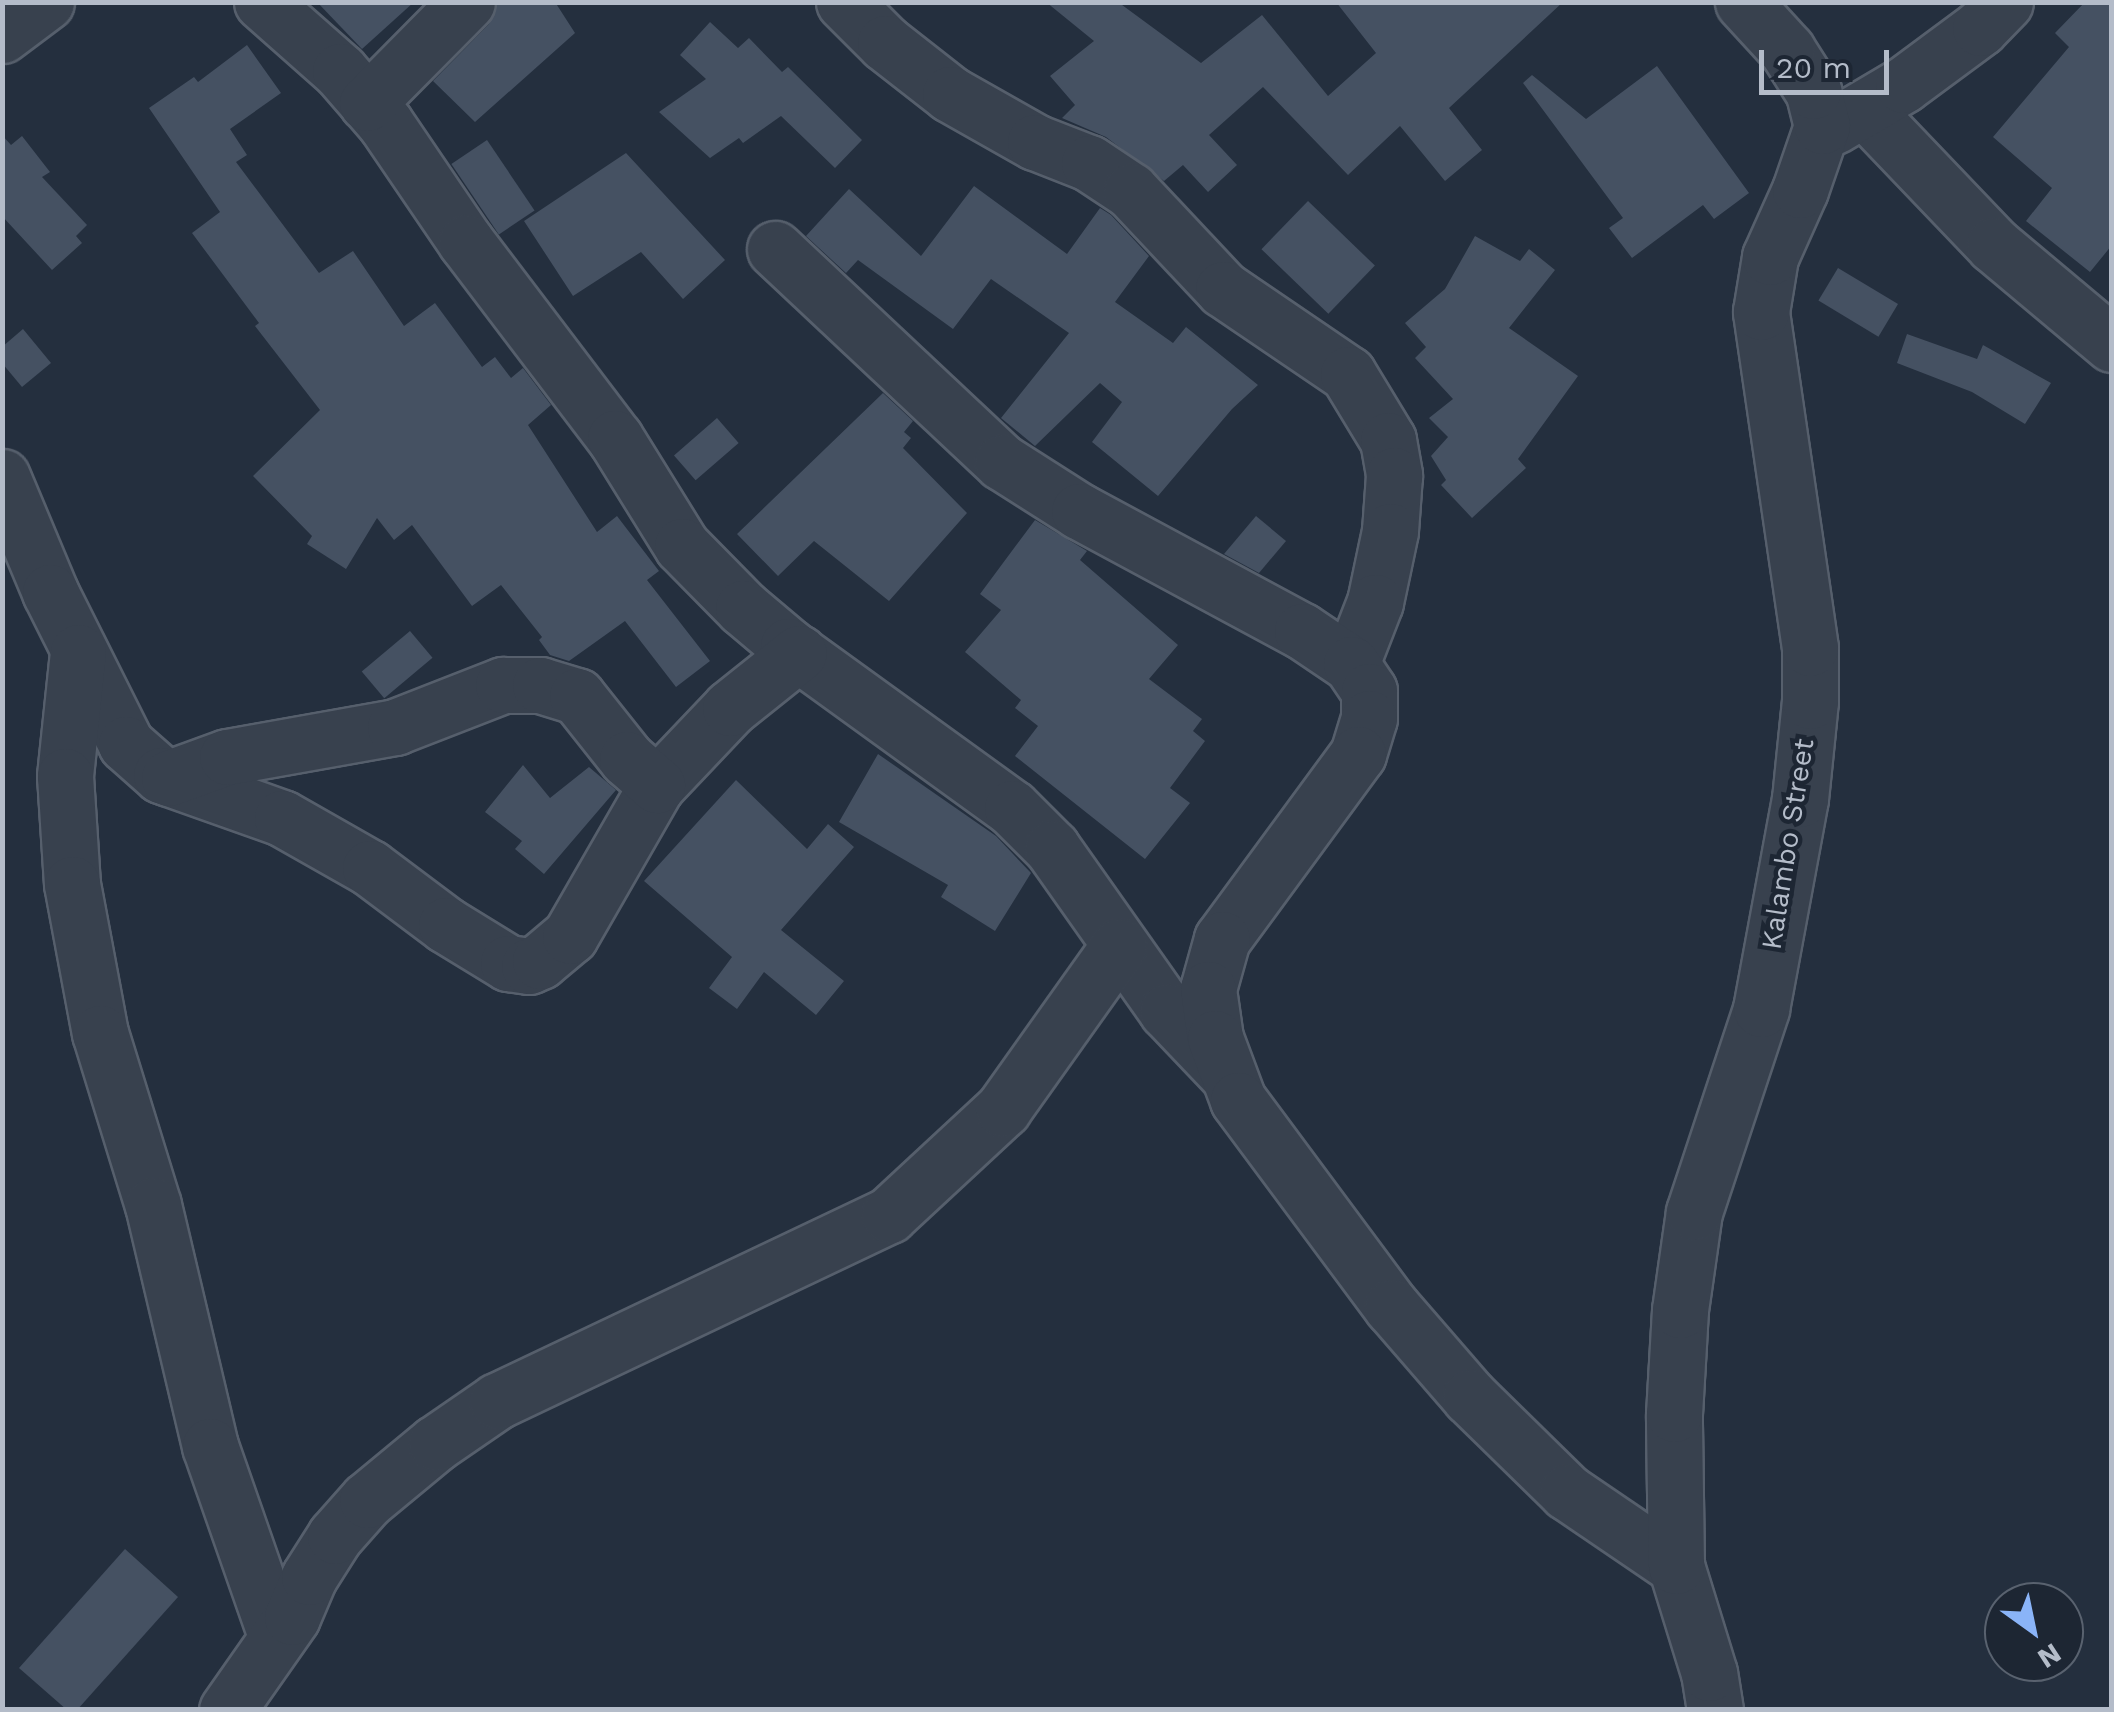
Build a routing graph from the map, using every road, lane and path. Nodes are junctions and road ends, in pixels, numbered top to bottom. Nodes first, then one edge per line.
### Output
1 (46, 2) edge
2 (262, 2) edge
3 (467, 2) edge
4 (844, 2) edge
5 (1743, 2) edge
6 (2005, 2) edge
7 (2, 36) edge
8 (367, 102) junction
9 (1843, 122) junction
10 (774, 249) dead end
11 (2112, 344) edge
12 (2, 477) edge
13 (78, 652) junction
14 (799, 653) junction
15 (1351, 664) junction
16 (169, 778) junction
17 (657, 785) junction
18 (1119, 946) junction
19 (1230, 1078) junction
20 (1676, 1566) junction
21 (277, 1638) junction
22 (227, 1710) edge
23 (1714, 1710) edge

1 - 7 street
2 - 8 street
3 - 8 street
4 - 15 street
5 - 9 street
6 - 9 street
8 - 14 street
9 - 11 street
9 - 20 street, Kalambo Street
10 - 15 street
12 - 13 street
13 - 16 street
13 - 21 street
14 - 17 street
14 - 18 street
15 - 19 street
16 - 17 street
16 - 17 street
18 - 19 street
18 - 21 street
19 - 20 street
20 - 23 street, Kalambo Street
21 - 22 street

